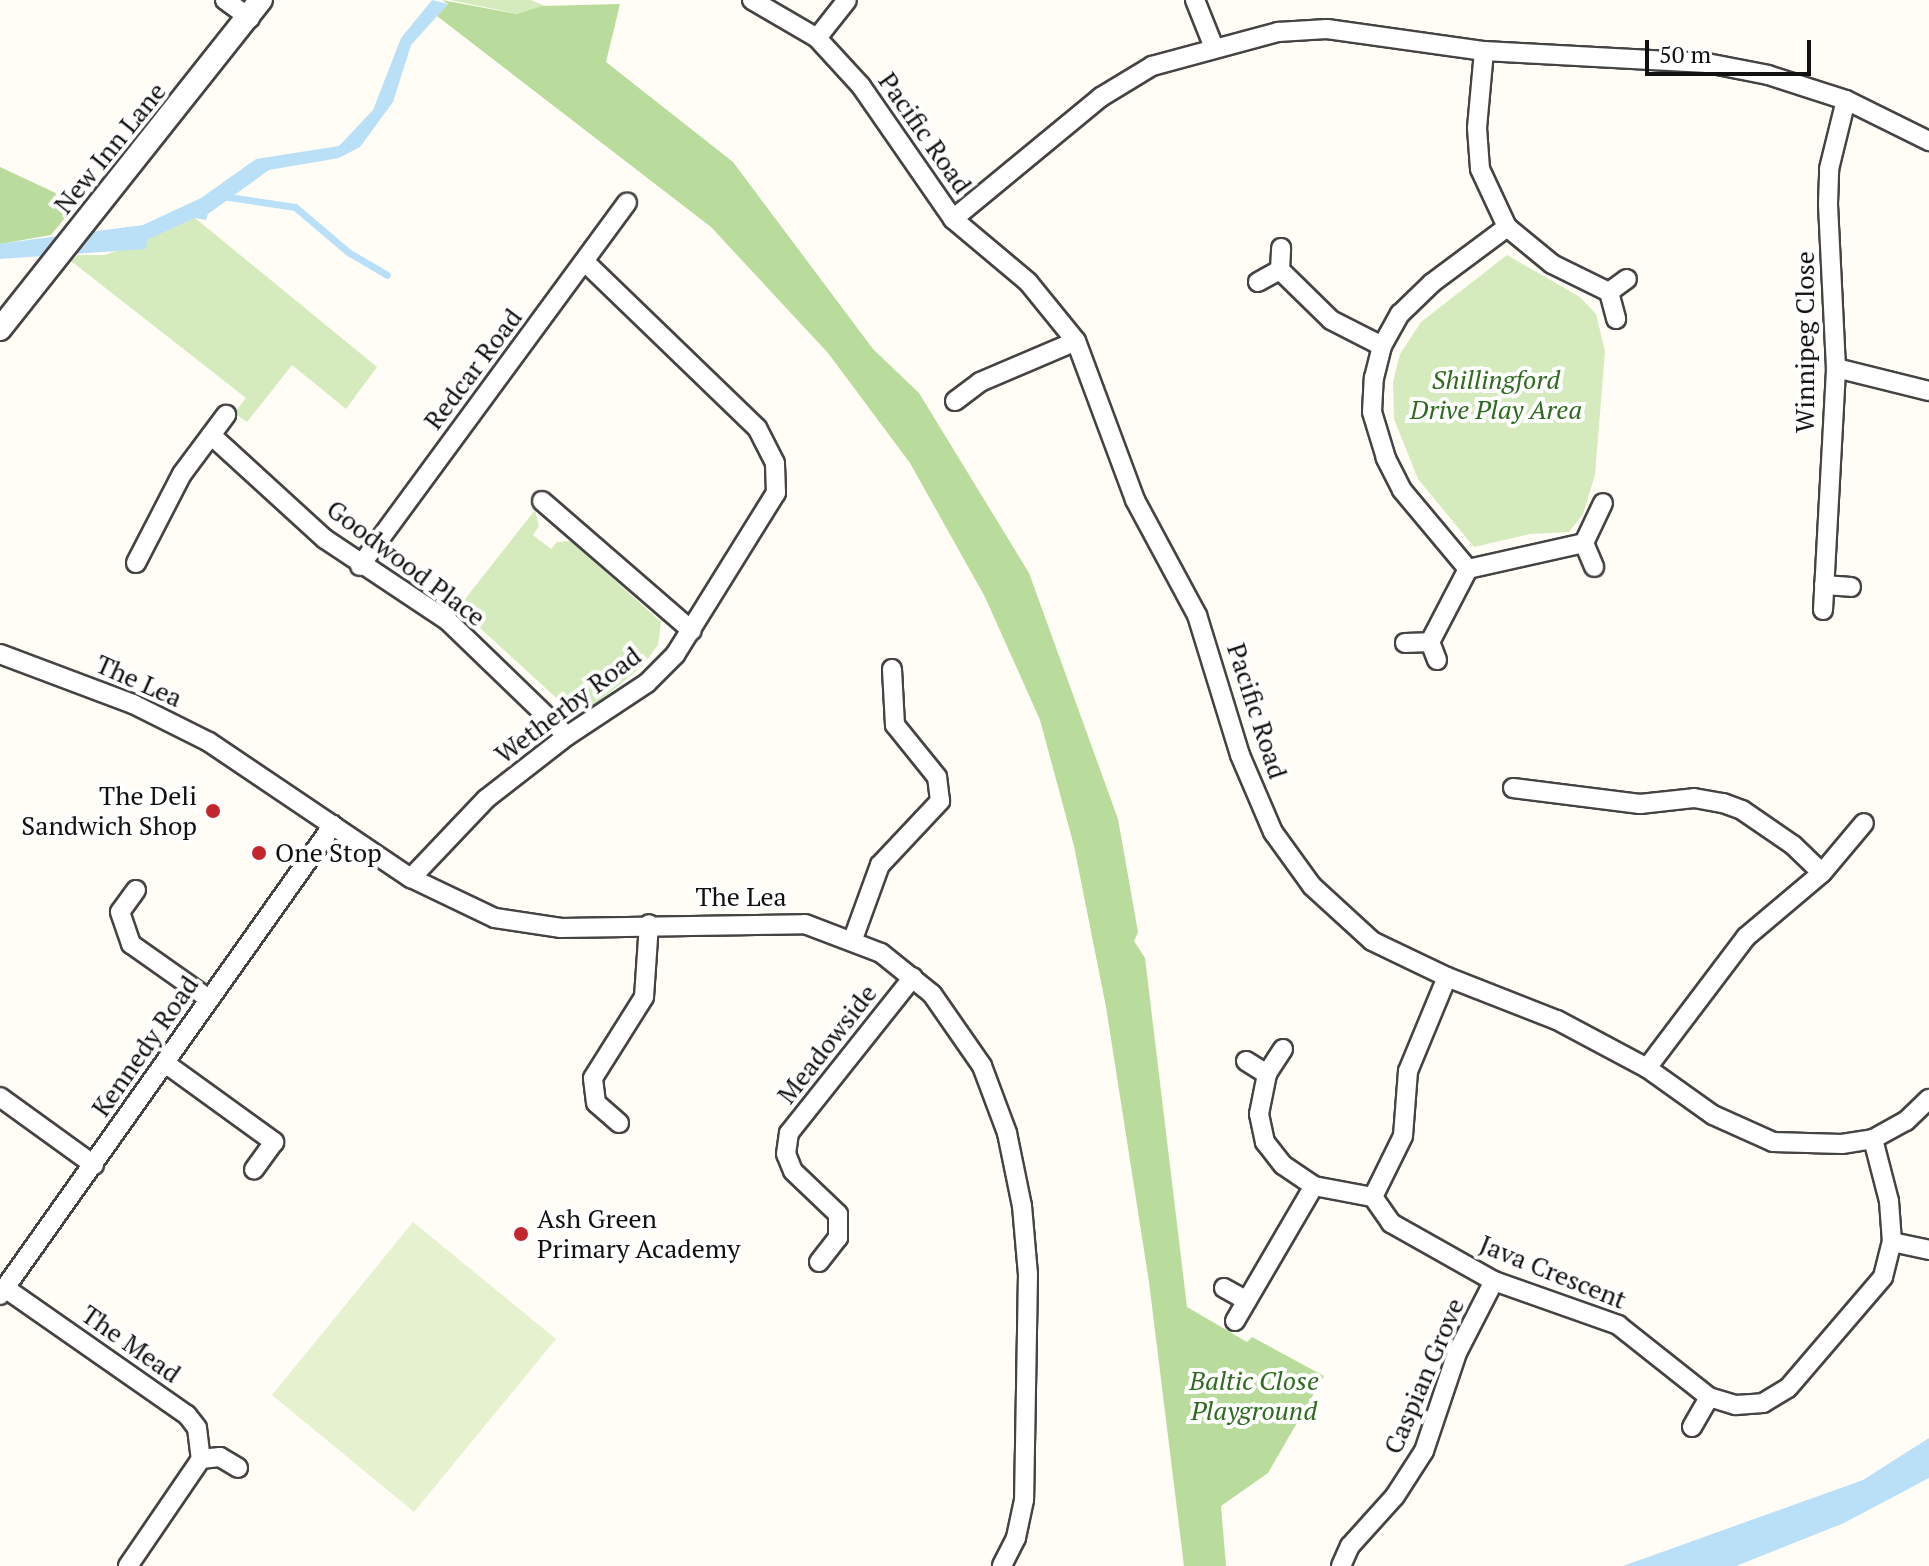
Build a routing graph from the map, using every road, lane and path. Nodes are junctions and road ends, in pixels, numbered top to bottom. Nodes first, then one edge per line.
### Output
1 (225, 0) edge
2 (752, 0) edge
3 (847, 0) edge
4 (1195, 0) edge
5 (256, 9) edge
6 (817, 38) junction
7 (1213, 45) junction
8 (1484, 51) junction
9 (1846, 100) junction
10 (1929, 141) edge
11 (627, 203) dead end
12 (953, 219) junction
13 (1507, 227) junction
14 (1281, 248) dead end
15 (585, 262) junction
16 (1280, 270) junction
17 (1627, 279) dead end
18 (1258, 282) dead end
19 (1609, 292) junction
20 (1616, 319) dead end
21 (0, 329) edge
22 (1076, 341) junction
23 (1382, 346) junction
24 (1836, 368) junction
25 (980, 382) junction
26 (1929, 391) edge
27 (955, 401) dead end
28 (988, 401) dead end
29 (226, 415) dead end
30 (211, 435) junction
31 (542, 501) dead end
32 (1603, 503) dead end
33 (1584, 543) junction
34 (136, 563) dead end
35 (360, 566) junction
36 (1594, 567) dead end
37 (1468, 569) junction
38 (1824, 585) junction
39 (1851, 587) dead end
40 (1823, 610) dead end
41 (692, 631) junction
42 (1430, 642) junction
43 (1405, 643) dead end
44 (0, 654) edge
45 (1437, 660) dead end
46 (892, 669) dead end
47 (567, 736) junction
48 (1513, 788) dead end
49 (1864, 823) dead end
50 (333, 825) junction
51 (1822, 873) junction
52 (411, 878) junction
53 (136, 890) dead end
54 (649, 924) junction
55 (853, 939) junction
56 (913, 977) junction
57 (1447, 977) junction
58 (209, 999) junction
59 (1283, 1049) dead end
60 (1246, 1061) dead end
61 (165, 1063) junction
62 (1647, 1068) junction
63 (1267, 1074) junction
64 (0, 1097) edge
65 (1929, 1099) edge
66 (619, 1123) dead end
67 (1873, 1139) junction
68 (94, 1165) junction
69 (254, 1170) dead end
70 (1314, 1186) junction
71 (1373, 1197) junction
72 (1892, 1242) junction
73 (1929, 1250) edge
74 (819, 1262) dead end
75 (1494, 1281) junction
76 (1224, 1288) dead end
77 (2, 1292) edge
78 (1247, 1301) junction
79 (1235, 1321) dead end
80 (1709, 1397) junction
81 (1692, 1427) dead end
82 (201, 1459) junction
83 (238, 1468) dead end
84 (128, 1566) edge
85 (1002, 1566) edge
86 (1341, 1566) edge

1 - 5 street
2 - 6 street, Pacific Road
3 - 6 street
4 - 7 street
5 - 21 street, New Inn Lane
6 - 12 street, Pacific Road
7 - 8 street
7 - 12 street
8 - 9 street
8 - 13 street
9 - 10 street
9 - 24 street, Winnipeg Close
11 - 15 street, Redcar Road
12 - 22 street, Pacific Road
13 - 19 street
13 - 23 street
14 - 16 street
15 - 35 street, Redcar Road
15 - 41 street, Wetherby Road
16 - 18 street
16 - 23 street
17 - 19 street
19 - 20 street
22 - 25 street
22 - 57 street, Pacific Road
23 - 37 street
24 - 26 street
24 - 38 street, Winnipeg Close
25 - 27 street
25 - 28 street
29 - 30 street
30 - 34 street
30 - 35 street, Goodwood Place
31 - 41 street
32 - 33 street
33 - 36 street
33 - 37 street
35 - 47 street, Goodwood Place
37 - 42 street
38 - 39 street
38 - 40 street, Winnipeg Close
41 - 47 street, Wetherby Road
42 - 43 street
42 - 45 street
44 - 50 street, The Lea
46 - 55 street
47 - 52 street, Wetherby Road
48 - 51 street
49 - 51 street
50 - 52 street, The Lea
50 - 58 street, Kennedy Road
51 - 62 street
52 - 54 street, The Lea
53 - 58 street
54 - 55 street, The Lea
54 - 66 street
55 - 56 street, The Lea
56 - 74 street, Meadowside
56 - 85 street, The Lea
57 - 62 street, Pacific Road
57 - 71 street
58 - 61 street, Kennedy Road
59 - 63 street
60 - 63 street
61 - 68 street, Kennedy Road
61 - 69 street
62 - 67 street, Pacific Road
63 - 70 street
64 - 68 street
65 - 67 street, Pacific Road
67 - 72 street, Java Crescent
68 - 77 street, Kennedy Road
70 - 71 street
70 - 78 street
71 - 75 street, Java Crescent
72 - 73 street
72 - 80 street, Java Crescent
75 - 80 street, Java Crescent
75 - 86 street, Caspian Grove
76 - 78 street
77 - 82 street, The Mead
78 - 79 street
80 - 81 street
82 - 83 street
82 - 84 street

